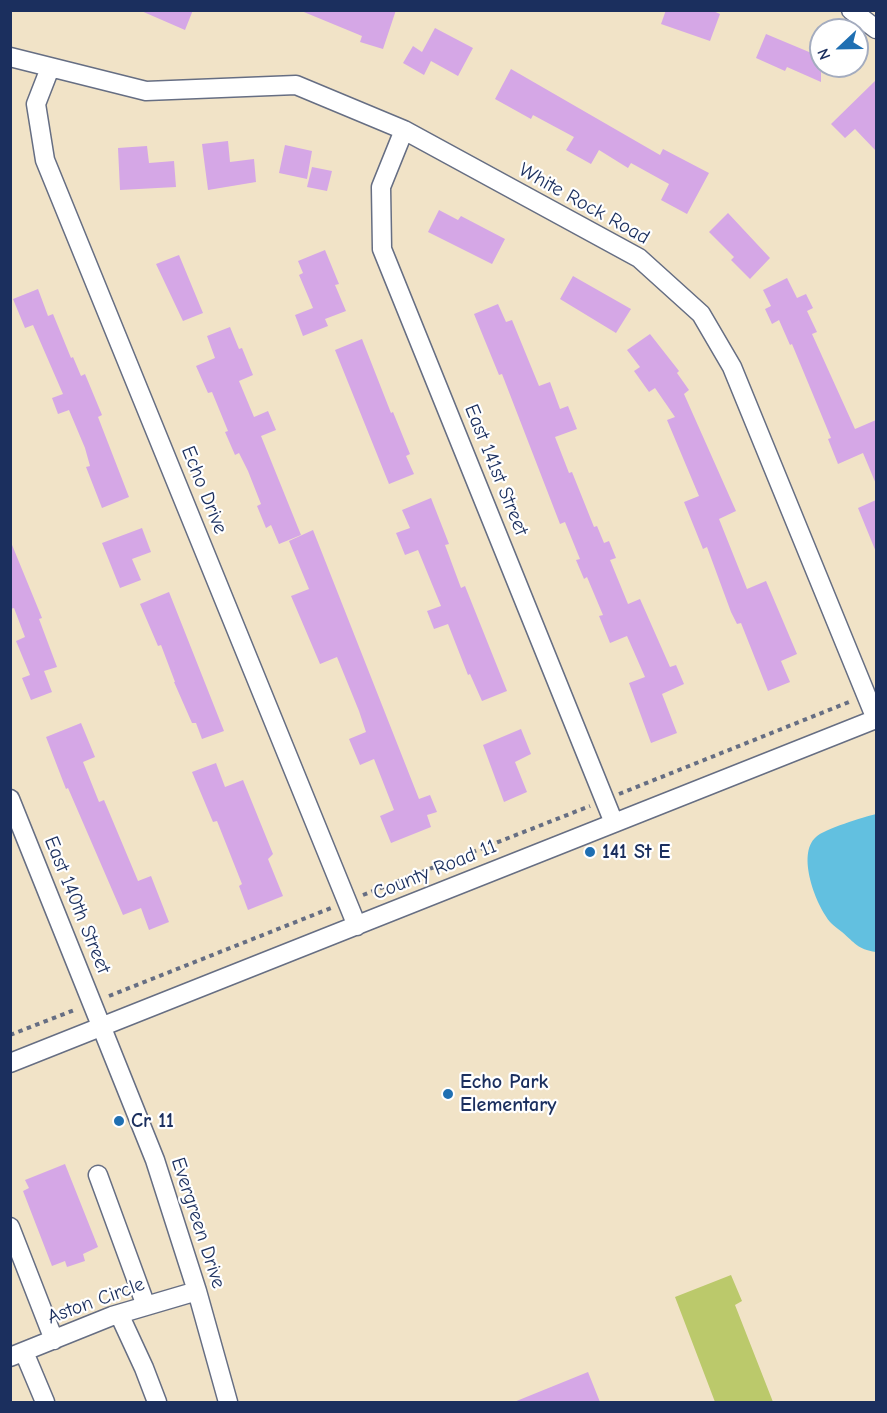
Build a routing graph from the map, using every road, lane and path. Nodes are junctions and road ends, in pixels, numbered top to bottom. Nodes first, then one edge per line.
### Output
1 (851, 10) edge
2 (876, 29) edge
3 (10, 57) edge
4 (50, 68) junction
5 (404, 130) junction
6 (866, 696) junction
7 (876, 719) edge
8 (10, 800) edge
9 (605, 800) junction
10 (614, 823) junction
11 (347, 902) junction
12 (357, 926) junction
13 (91, 1003) junction
14 (100, 1027) junction
15 (10, 1035) edge
16 (10, 1063) edge
17 (98, 1175) dead end
18 (10, 1227) edge
19 (197, 1291) junction
20 (146, 1306) junction
21 (119, 1314) junction
22 (54, 1340) junction
23 (17, 1355) edge
24 (45, 1402) edge
25 (157, 1402) edge
26 (228, 1402) edge

1 - 2 street
3 - 4 street, White Rock Road
4 - 5 street, White Rock Road
4 - 11 street, Echo Drive
5 - 6 street, White Rock Road
5 - 9 street, East 141st Street
6 - 7 street, White Rock Road
6 - 9 path
7 - 10 street, County Road 11
8 - 13 street, East 140th Street
9 - 10 street, East 141st Street
9 - 11 path
10 - 12 street, County Road 11
11 - 12 street, Echo Drive
11 - 13 path
12 - 14 street, County Road 11
13 - 14 street, East 140th Street
13 - 15 path
14 - 16 street, County Road 11
14 - 19 street, Evergreen Drive
17 - 20 street
18 - 22 street
19 - 20 street, Aston Circle
19 - 26 street, Evergreen Drive
20 - 21 street, Aston Circle
21 - 22 street, Aston Circle
21 - 25 street
22 - 23 street, Aston Circle
23 - 24 street

